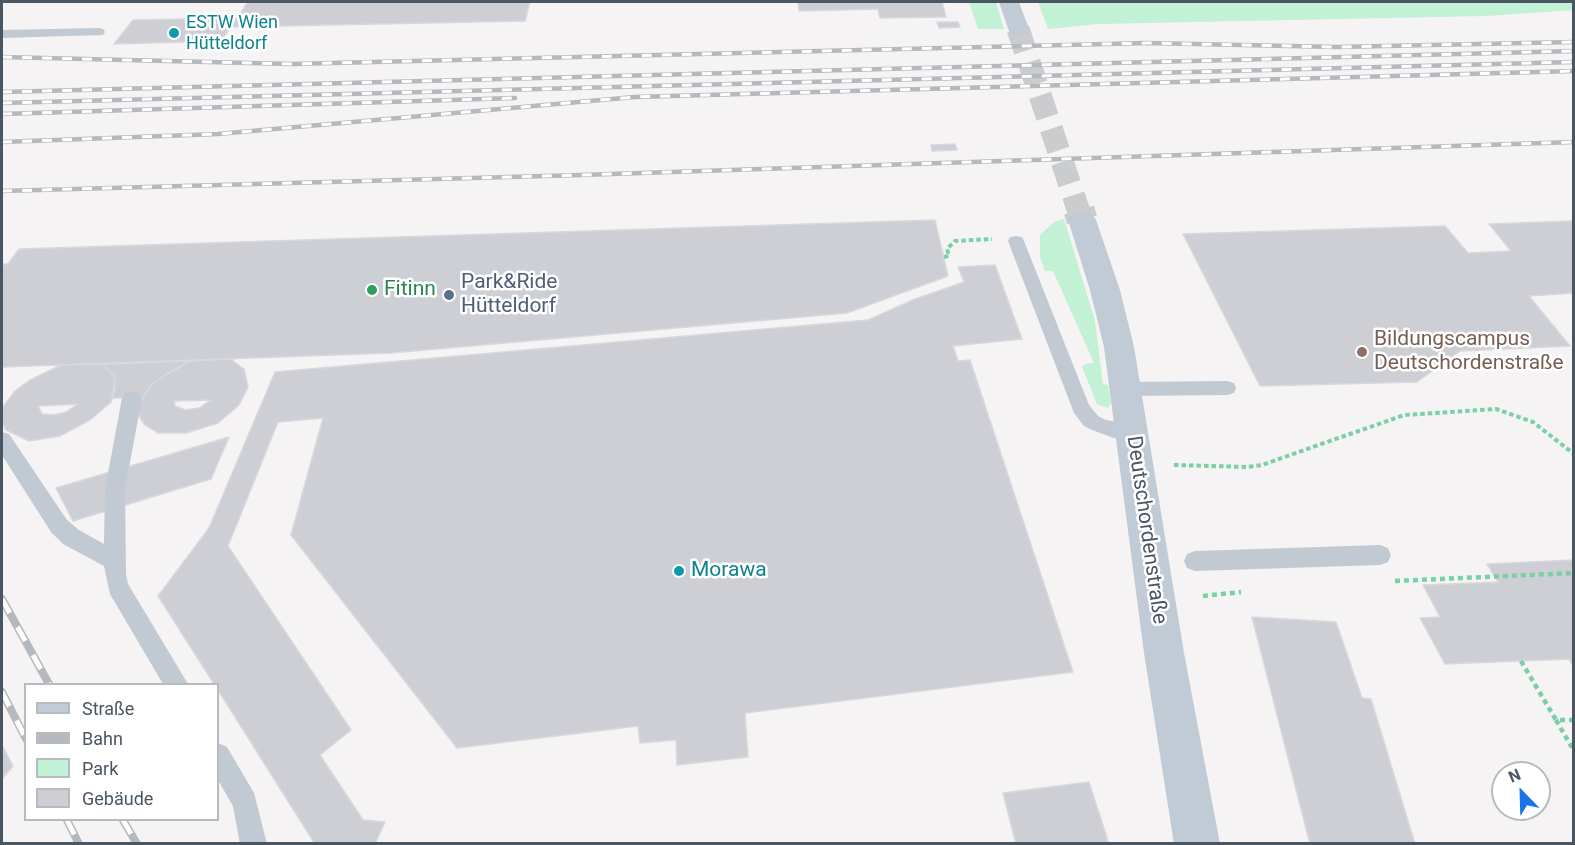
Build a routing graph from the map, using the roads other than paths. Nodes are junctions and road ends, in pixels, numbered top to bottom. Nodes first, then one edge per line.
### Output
1 (1009, 2) edge
2 (1018, 29) tunnel mouth
3 (99, 32) dead end
4 (2, 34) edge
5 (1082, 219) tunnel mouth
6 (1017, 241) road end
7 (1227, 388) dead end
8 (1126, 389) junction
9 (132, 398) dead end
10 (1133, 432) junction
11 (2, 441) edge
12 (1380, 555) dead end
13 (113, 560) junction
14 (1195, 561) dead end
15 (175, 683) edge
16 (219, 758) edge
17 (254, 843) edge
18 (1197, 843) edge

1 - 2 street
3 - 4 lane
5 - 8 street, Deutschordenstraße
6 - 10 lane
7 - 8 lane
8 - 10 street, Deutschordenstraße
9 - 13 lane
10 - 18 street, Deutschordenstraße
11 - 13 lane
12 - 14 lane
13 - 15 lane
16 - 17 lane

